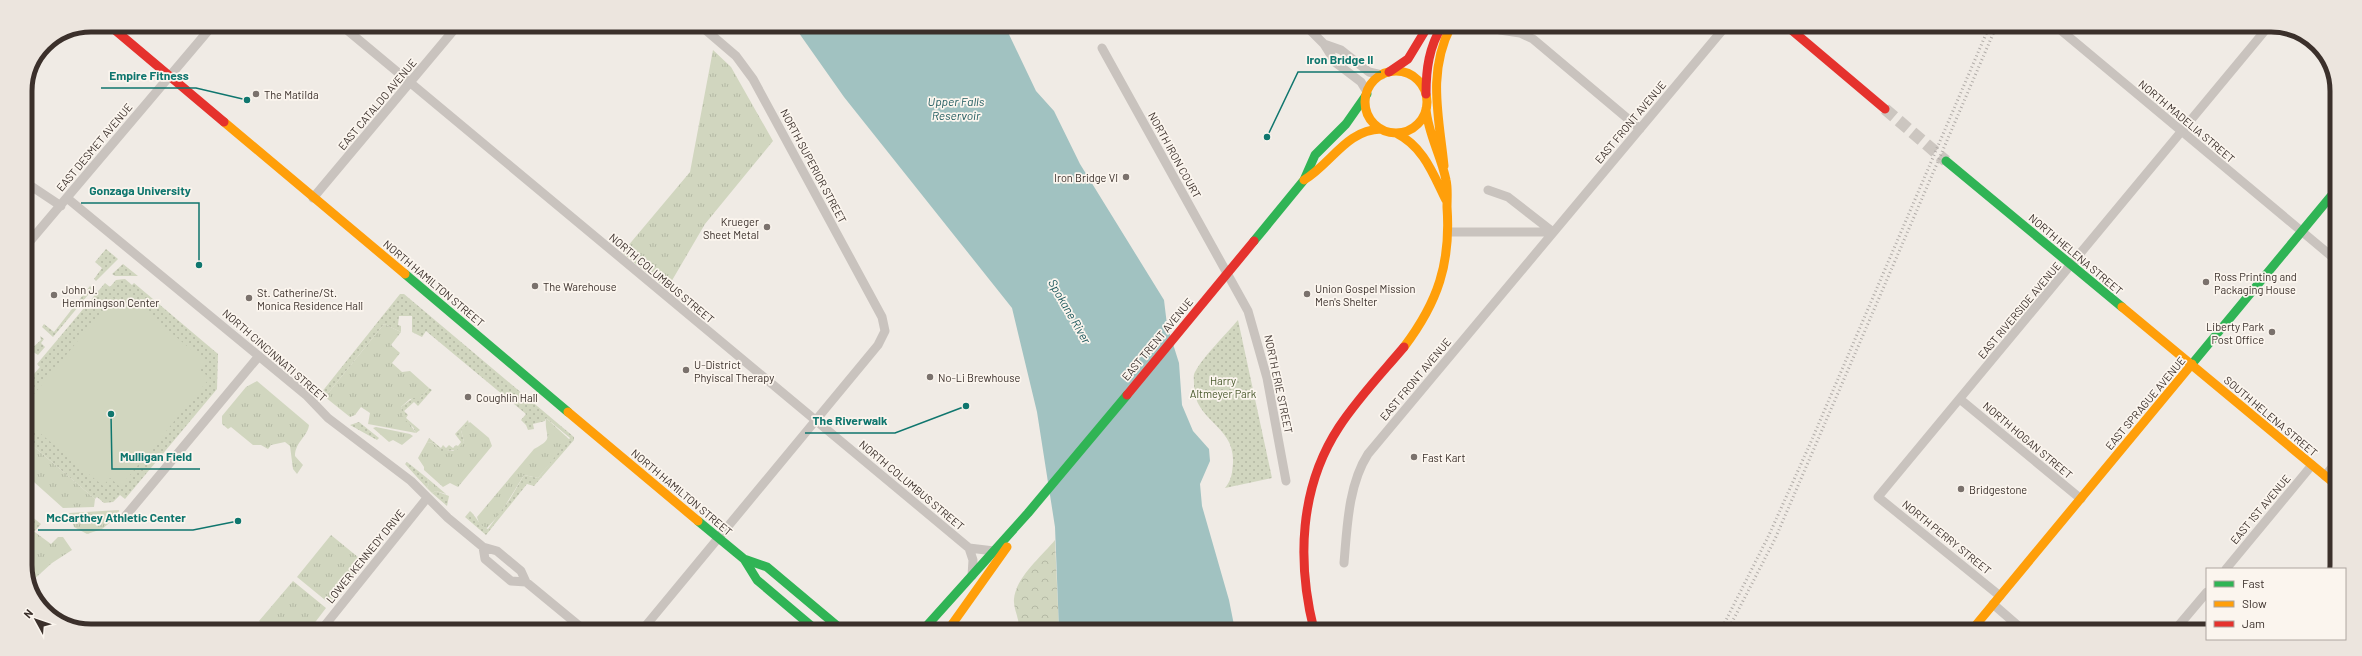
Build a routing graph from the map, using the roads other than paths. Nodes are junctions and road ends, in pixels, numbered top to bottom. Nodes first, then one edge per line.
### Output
1 (117, 32) edge
2 (207, 32) edge
3 (349, 32) edge
4 (452, 32) edge
5 (708, 32) edge
6 (1312, 32) edge
7 (1425, 32) edge
8 (1439, 32) edge
9 (1448, 32) edge
10 (1513, 32) edge
11 (1721, 32) edge
12 (1794, 32) edge
13 (2064, 32) edge
14 (2264, 32) edge
15 (1324, 44) junction
16 (1102, 48) dead end
17 (1385, 74) junction
18 (169, 76) junction
19 (410, 84) junction
20 (1367, 93) junction
21 (1426, 94) junction
22 (1426, 109) junction
23 (1885, 109) tunnel mouth
24 (1381, 129) junction
25 (1640, 129) junction
26 (1396, 133) junction
27 (2182, 133) junction
28 (1946, 161) tunnel mouth
29 (1445, 177) junction
30 (1304, 180) junction
31 (32, 187) edge
32 (1488, 190) dead end
33 (2330, 197) edge
34 (67, 198) junction
35 (313, 198) junction
36 (1447, 201) junction
37 (61, 206) junction
38 (1448, 232) junction
39 (1553, 232) junction
40 (2302, 232) junction
41 (32, 239) edge
42 (2330, 255) edge
43 (2072, 266) junction
44 (1228, 273) junction
45 (259, 356) junction
46 (2192, 366) junction
47 (1961, 400) junction
48 (814, 420) junction
49 (2312, 465) junction
50 (2330, 470) edge
51 (2325, 476) junction
52 (2330, 480) edge
53 (1286, 481) dead end
54 (1878, 497) joint
55 (427, 498) junction
56 (2081, 499) junction
57 (1030, 509) junction
58 (123, 519) dead end
59 (717, 537) junction
60 (483, 548) junction
61 (969, 548) junction
62 (994, 551) junction
63 (744, 559) junction
64 (1344, 563) dead end
65 (2227, 568) edge
66 (972, 576) junction
67 (526, 582) junction
68 (2206, 593) edge
69 (2000, 596) junction
70 (1993, 604) junction
71 (326, 624) edge
72 (577, 624) edge
73 (647, 624) edge
74 (809, 624) edge
75 (835, 624) edge
76 (928, 624) edge
77 (952, 624) edge
78 (1313, 624) edge
79 (1977, 624) edge
80 (2016, 624) edge
81 (2180, 624) edge

1 - 18 main road, NORTH HAMILTON STREET
2 - 18 street, EAST DESMET AVENUE
3 - 19 street, NORTH COLUMBUS STREET
4 - 19 street, EAST CATALDO AVENUE
5 - 48 street, NORTH SUPERIOR STREET
6 - 15 street
7 - 17 main road
8 - 21 main road
9 - 29 main road
10 - 25 street
11 - 25 street, EAST FRONT AVENUE
12 - 23 main road
13 - 27 street, NORTH MADELIA STREET
14 - 27 street, EAST RIVERSIDE AVENUE
15 - 17 street
15 - 20 street
16 - 44 street, NORTH IRON COURT
17 - 20 main road
17 - 21 main road
18 - 34 street, EAST DESMET AVENUE
18 - 35 main road, NORTH HAMILTON STREET
19 - 35 street, EAST CATALDO AVENUE
19 - 48 street, NORTH COLUMBUS STREET
20 - 24 main road
20 - 30 main road, EAST TRENT AVENUE
21 - 22 main road
22 - 26 main road
22 - 29 main road
24 - 26 main road
24 - 30 main road, EAST TRENT AVENUE
25 - 39 street, EAST FRONT AVENUE
26 - 36 main road
27 - 40 street, NORTH MADELIA STREET
27 - 43 street, EAST RIVERSIDE AVENUE
28 - 43 main road, NORTH HELENA STREET
29 - 36 main road
30 - 44 main road, EAST TRENT AVENUE
31 - 37 street
32 - 39 street
33 - 40 main road, EAST SPRAGUE AVENUE
34 - 37 street, EAST DESMET AVENUE
34 - 45 street, NORTH CINCINNATI STREET
35 - 59 main road, NORTH HAMILTON STREET
36 - 38 main road
37 - 41 street, EAST DESMET AVENUE
38 - 39 street
38 - 78 main road
39 - 64 street, EAST FRONT AVENUE
40 - 42 street, NORTH MADELIA STREET
40 - 46 main road, EAST SPRAGUE AVENUE
43 - 46 main road, NORTH HELENA STREET
43 - 47 street, EAST RIVERSIDE AVENUE
44 - 53 street, NORTH ERIE STREET
44 - 57 main road, EAST TRENT AVENUE
45 - 55 street, NORTH CINCINNATI STREET
45 - 58 street
46 - 49 main road, SOUTH HELENA STREET
46 - 56 main road, EAST SPRAGUE AVENUE
47 - 54 street, EAST RIVERSIDE AVENUE
47 - 56 street, NORTH HOGAN STREET
48 - 59 street
48 - 61 street, NORTH COLUMBUS STREET
49 - 51 main road, SOUTH HELENA STREET
49 - 65 street, EAST 1ST AVENUE
50 - 51 street
51 - 52 main road, SOUTH HELENA STREET
54 - 69 street, NORTH PERRY STREET
55 - 60 street, NORTH CINCINNATI STREET
55 - 71 street, LOWER KENNEDY DRIVE
56 - 69 main road, EAST SPRAGUE AVENUE
57 - 62 main road, EAST TRENT AVENUE
57 - 77 main road, EAST TRENT AVENUE
59 - 63 main road, NORTH HAMILTON STREET
59 - 73 street
60 - 67 street, NORTH CINCINNATI STREET
60 - 67 street, NORTH CINCINNATI STREET
61 - 62 street
61 - 66 street
62 - 66 main road, EAST TRENT AVENUE
63 - 74 main road, NORTH HAMILTON STREET
63 - 75 main road, NORTH HAMILTON STREET
66 - 76 main road, EAST TRENT AVENUE
67 - 72 street, NORTH CINCINNATI STREET
68 - 81 street
69 - 70 main road, EAST SPRAGUE AVENUE
70 - 79 main road, EAST SPRAGUE AVENUE
70 - 80 street

